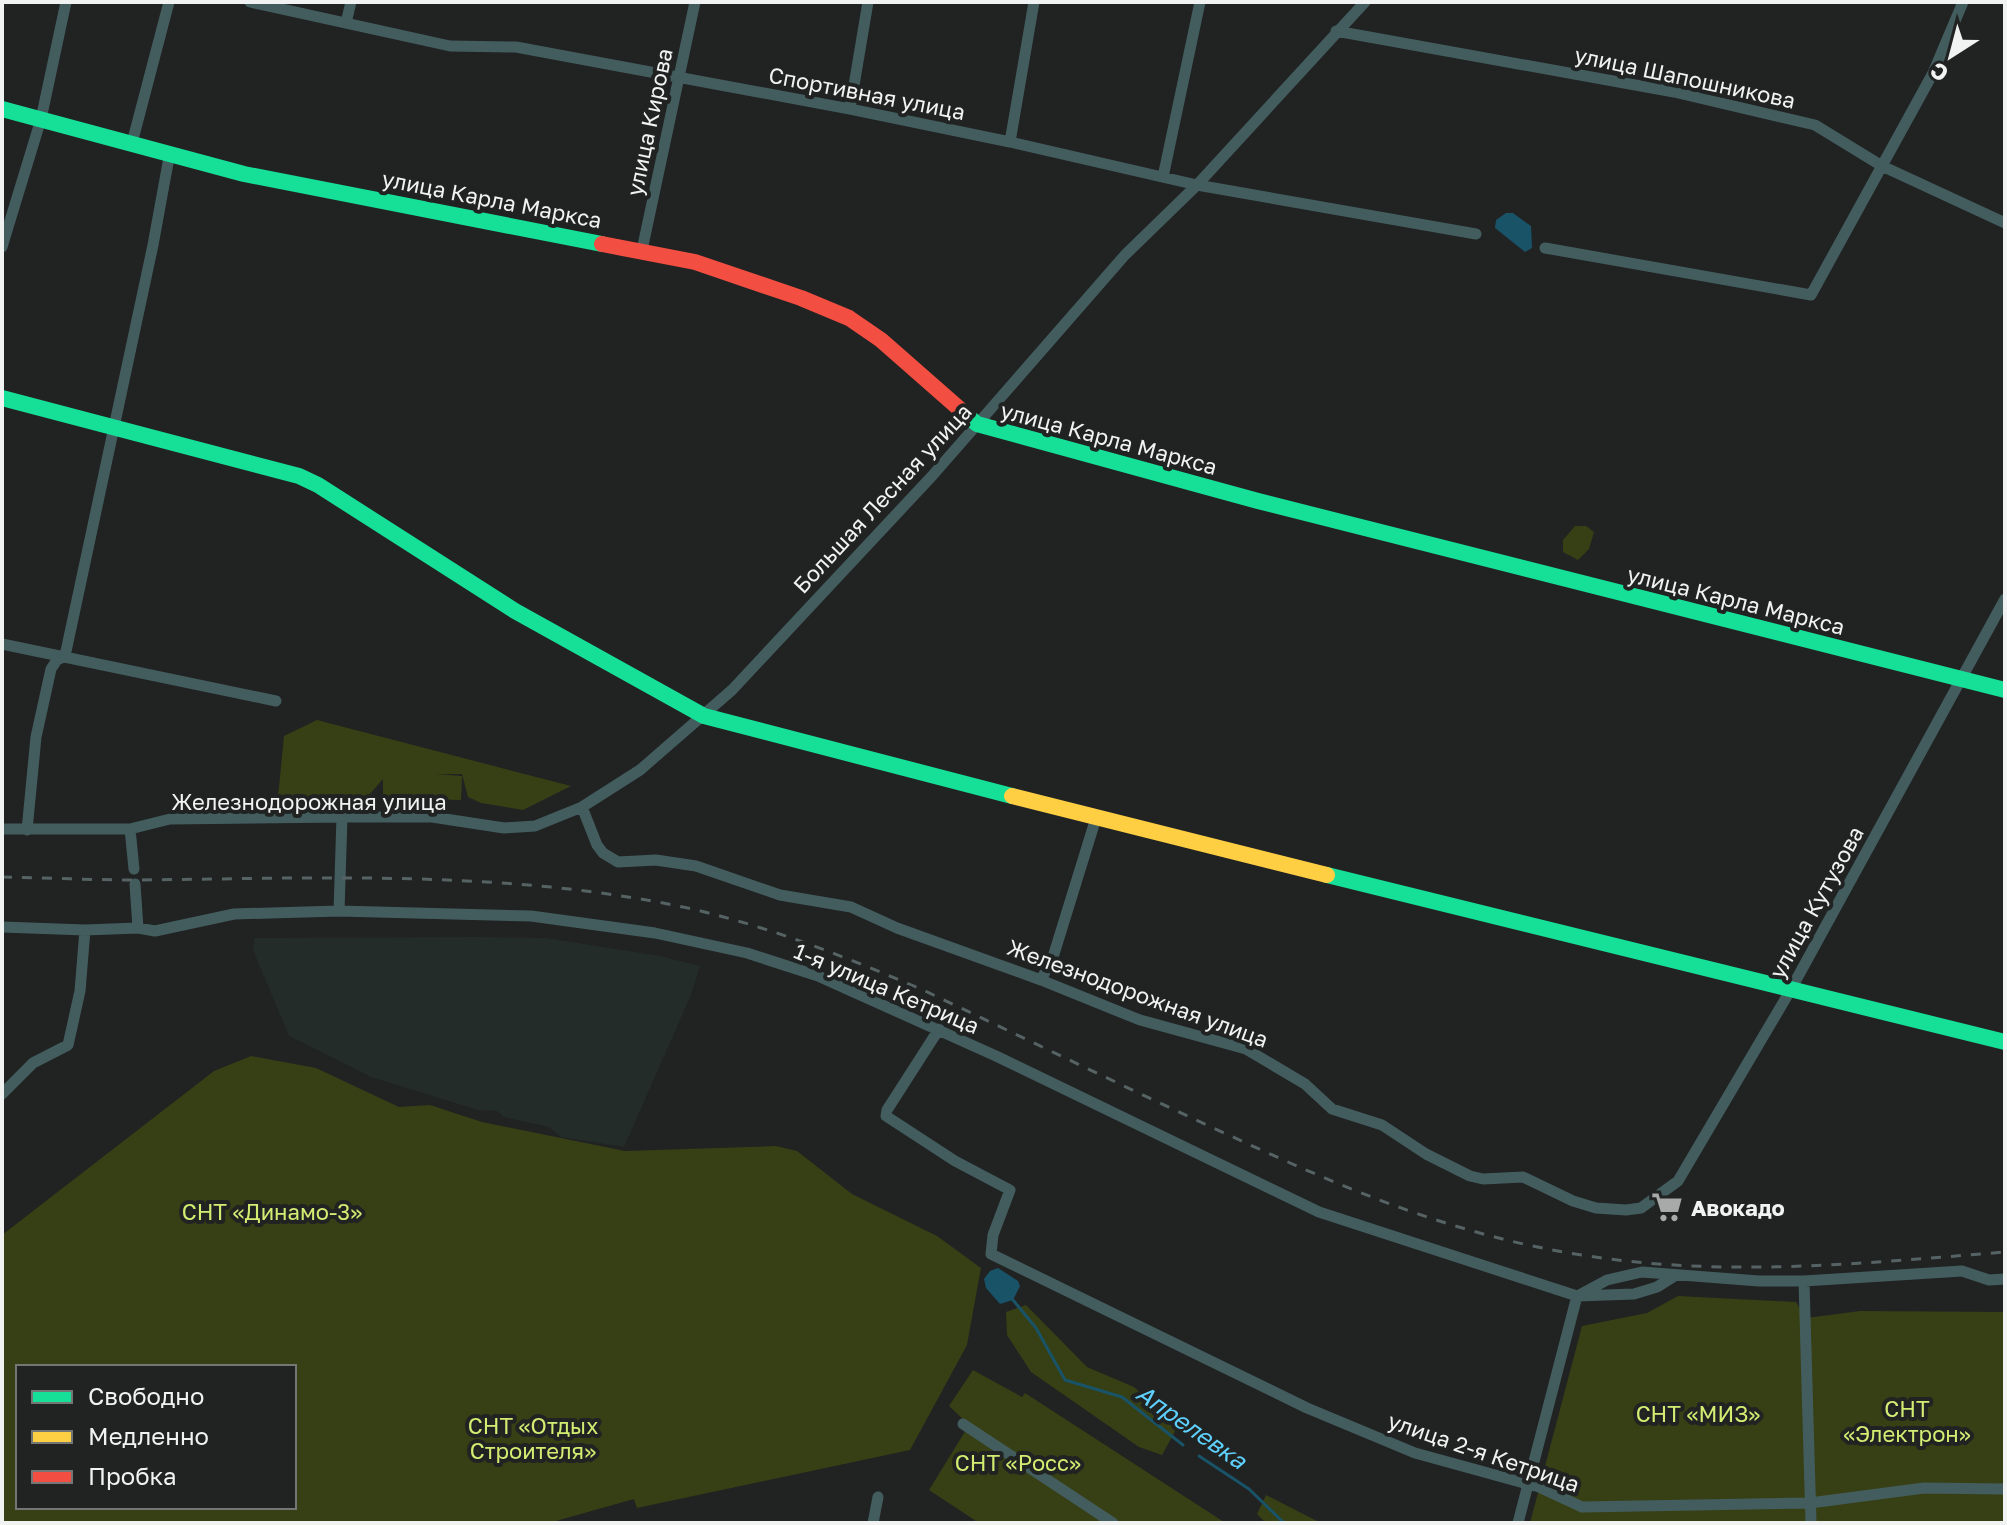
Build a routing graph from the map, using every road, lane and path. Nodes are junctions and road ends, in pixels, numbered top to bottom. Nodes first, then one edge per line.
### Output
1 (66, 2) edge
2 (169, 2) edge
3 (250, 2) edge
4 (351, 2) edge
5 (695, 2) edge
6 (868, 2) edge
7 (1034, 2) edge
8 (1200, 2) edge
9 (1365, 2) edge
10 (1963, 2) edge
11 (346, 23) junction
12 (1336, 31) junction
13 (680, 78) junction
14 (2, 109) edge
15 (850, 109) junction
16 (41, 119) junction
17 (1010, 142) junction
18 (132, 143) junction
19 (170, 152) junction
20 (1882, 166) junction
21 (1163, 177) junction
22 (1197, 185) junction
23 (2005, 223) edge
24 (1476, 234) dead end
25 (2, 247) edge
26 (1545, 248) dead end
27 (642, 250) junction
28 (2, 398) edge
29 (977, 424) junction
30 (115, 426) junction
31 (2005, 599) edge
32 (2, 644) edge
33 (65, 656) junction
34 (1961, 680) junction
35 (2005, 690) edge
36 (276, 701) dead end
37 (704, 716) junction
38 (582, 807) junction
39 (566, 814) joint
40 (342, 817) junction
41 (1096, 818) junction
42 (2, 829) edge
43 (130, 829) junction
44 (27, 830) junction
45 (134, 869) dead end
46 (135, 884) dead end
47 (339, 911) junction
48 (2, 927) edge
49 (138, 928) junction
50 (85, 930) junction
51 (1041, 980) junction
52 (1790, 991) junction
53 (939, 1029) junction
54 (2005, 1042) edge
55 (2, 1094) edge
56 (1641, 1208) joint
57 (1676, 1275) junction
58 (2005, 1279) edge
59 (1804, 1281) junction
60 (1577, 1296) junction
61 (963, 1424) dead end
62 (1529, 1486) junction
63 (2005, 1489) edge
64 (878, 1497) dead end
65 (1810, 1503) junction
66 (873, 1523) edge
67 (1113, 1523) edge
68 (1518, 1523) edge
69 (1811, 1523) edge

1 - 16 street
2 - 18 street
3 - 11 street, Спортивная улица
4 - 11 street
5 - 13 street, улица Кирова
6 - 15 street
7 - 17 street
8 - 21 street
9 - 12 street, Большая Лесная улица
10 - 20 street
11 - 13 street, Спортивная улица
12 - 20 street, улица Шапошникова
12 - 22 street, Большая Лесная улица
13 - 15 street, Спортивная улица
13 - 27 street, улица Кирова
14 - 16 street, улица Карла Маркса
15 - 17 street, Спортивная улица
16 - 18 street, улица Карла Маркса
16 - 25 street
17 - 21 street, Спортивная улица
18 - 19 street, улица Карла Маркса
19 - 27 street, улица Карла Маркса
19 - 30 street
20 - 23 street, улица Шапошникова
20 - 26 street
21 - 22 street, Спортивная улица
22 - 24 street, Спортивная улица
22 - 29 street, Большая Лесная улица
27 - 29 street, улица Карла Маркса
28 - 30 street
29 - 34 street, улица Карла Маркса
29 - 37 street, Большая Лесная улица
30 - 33 street
30 - 37 street
31 - 34 street, улица Кутузова
32 - 33 street
33 - 36 street
33 - 44 street
34 - 35 street, улица Карла Маркса
34 - 52 street, улица Кутузова
37 - 38 street, Большая Лесная улица
37 - 41 street
38 - 39 street, Большая Лесная улица
38 - 51 street, Железнодорожная улица
39 - 40 street, Железнодорожная улица
40 - 43 street, Железнодорожная улица
40 - 47 street
41 - 51 street
41 - 52 street
42 - 44 street, Железнодорожная улица
43 - 44 street, Железнодорожная улица
43 - 45 street
46 - 49 street
47 - 49 street, 1-я улица Кетрица
47 - 53 street, 1-я улица Кетрица
48 - 50 street, 1-я улица Кетрица
49 - 50 street, 1-я улица Кетрица
50 - 55 street
51 - 56 street, Железнодорожная улица
52 - 54 street
52 - 56 street, улица Кутузова
53 - 60 street, 1-я улица Кетрица
53 - 62 street, улица 2-я Кетрица
57 - 59 street
57 - 60 street
57 - 60 street
58 - 59 street
59 - 65 street
60 - 62 street
61 - 67 street
62 - 65 street, улица 2-я Кетрица
62 - 68 street
63 - 65 street, улица 2-я Кетрица
64 - 66 street
65 - 69 street

